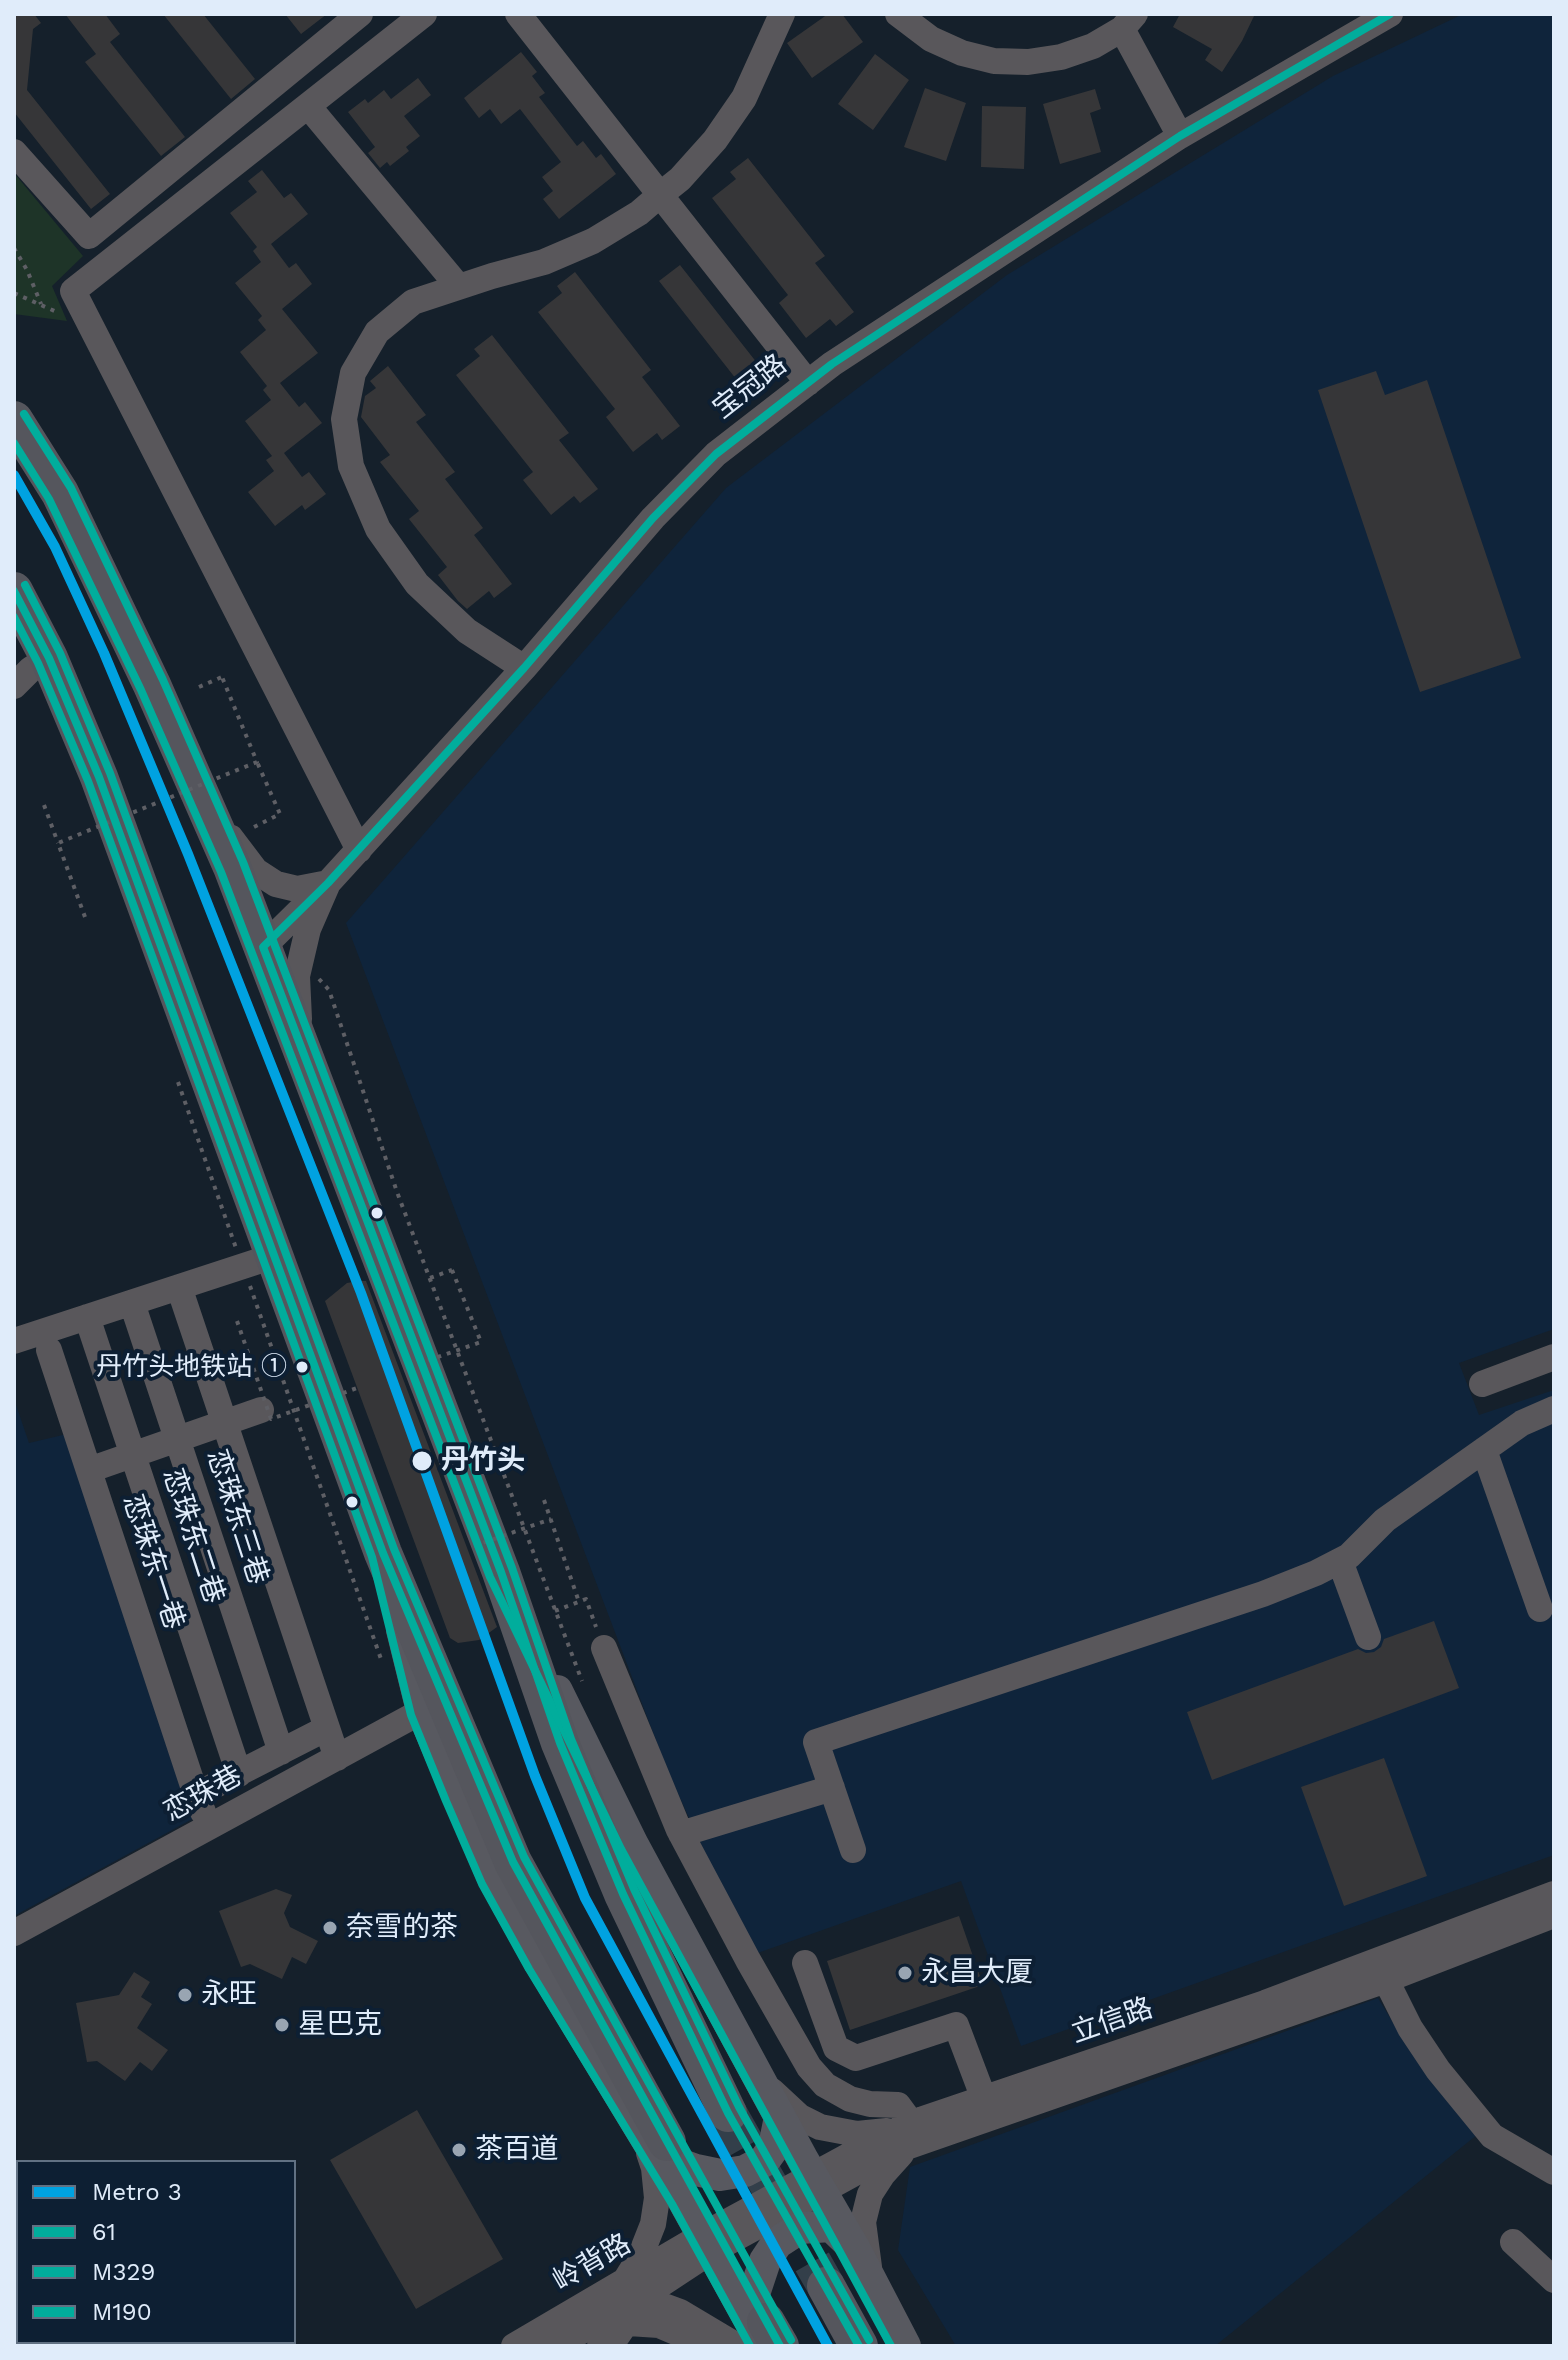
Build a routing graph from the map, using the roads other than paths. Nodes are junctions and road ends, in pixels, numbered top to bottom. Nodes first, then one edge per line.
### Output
1 (360, 14) edge
2 (424, 14) edge
3 (518, 14) edge
4 (782, 14) edge
5 (898, 14) edge
6 (1390, 14) edge
7 (1129, 21) edge
8 (308, 106) junction
9 (1180, 136) junction
10 (14, 152) edge
11 (660, 195) junction
12 (458, 286) junction
13 (808, 383) junction
14 (14, 420) edge
15 (14, 591) edge
16 (49, 658) junction
17 (524, 668) junction
18 (14, 686) edge
19 (200, 795) junction
20 (359, 850) junction
21 (328, 883) junction
22 (263, 947) junction
23 (315, 1085) junction
24 (258, 1262) junction
25 (179, 1287) junction
26 (132, 1303) junction
27 (87, 1317) junction
28 (14, 1341) edge
29 (49, 1350) dead end
30 (1554, 1357) edge
31 (1482, 1384) dead end
32 (1554, 1409) edge
33 (261, 1410) dead end
34 (225, 1423) junction
35 (178, 1440) junction
36 (1484, 1450) junction
37 (133, 1455) junction
38 (89, 1470) junction
39 (383, 1553) junction
40 (1340, 1561) junction
41 (501, 1572) junction
42 (1540, 1609) dead end
43 (1368, 1637) dead end
44 (604, 1648) road end
45 (422, 1711) junction
46 (327, 1728) junction
47 (281, 1752) junction
48 (337, 1758) junction
49 (239, 1774) junction
50 (832, 1788) junction
51 (196, 1795) junction
52 (209, 1828) junction
53 (681, 1834) junction
54 (853, 1850) dead end
55 (1554, 1894) edge
56 (1554, 1915) edge
57 (14, 1933) edge
58 (805, 1963) dead end
59 (1386, 1980) junction
60 (1268, 2012) junction
61 (754, 2068) junction
62 (984, 2099) junction
63 (728, 2113) tunnel mouth
64 (780, 2117) junction
65 (908, 2133) junction
66 (655, 2145) junction
67 (1554, 2172) edge
68 (817, 2184) junction
69 (1513, 2242) dead end
70 (706, 2243) junction
71 (854, 2248) junction
72 (1554, 2280) edge
73 (826, 2286) tunnel mouth
74 (875, 2289) junction
75 (627, 2302) junction
76 (599, 2334) edge
77 (759, 2336) edge
78 (514, 2346) edge
79 (556, 2346) edge
80 (699, 2346) edge
81 (859, 2346) edge
82 (905, 2346) edge

1 - 10 street
2 - 8 street
3 - 11 street
4 - 11 street
5 - 7 street
6 - 9 street, 宝冠路
7 - 9 street
8 - 12 street
8 - 20 street
9 - 13 street, 宝冠路
11 - 12 street
11 - 13 street
12 - 17 street
13 - 17 street, 宝冠路
14 - 19 highway
15 - 16 highway
16 - 18 street
16 - 24 highway
17 - 20 street, 宝冠路
19 - 21 street
19 - 22 highway
20 - 21 street, 宝冠路
21 - 22 street, 宝冠路
21 - 23 street
22 - 23 highway
23 - 41 highway
24 - 25 street
24 - 39 highway
25 - 26 street
25 - 34 street
26 - 27 street
26 - 35 street, 恋珠东三巷
27 - 28 street
27 - 37 street, 恋珠东二巷
29 - 38 street, 恋珠东一巷
30 - 31 street
32 - 36 street
33 - 34 street
34 - 35 street
34 - 46 street
35 - 37 street
35 - 47 street, 恋珠东三巷
36 - 40 street
36 - 42 street
37 - 38 street
37 - 49 street, 恋珠东二巷
38 - 51 street, 恋珠东一巷
39 - 45 main road
39 - 66 highway
40 - 43 street
40 - 50 street
41 - 61 main road
41 - 63 highway
44 - 53 street
45 - 48 street, 恋珠巷
45 - 66 main road
46 - 47 street
46 - 48 street
47 - 49 street
48 - 52 street, 恋珠巷
49 - 51 street
50 - 53 street
50 - 54 street
51 - 52 street, 恋珠东一巷
52 - 57 street, 恋珠巷
53 - 65 street
55 - 60 street, 立信路
56 - 59 street, 立信路
58 - 62 street
59 - 60 street, 立信路
59 - 67 street
60 - 62 street, 立信路
60 - 65 street, 立信路
61 - 64 main road
61 - 65 street
62 - 65 street, 立信路
64 - 66 main road
64 - 68 main road
65 - 68 street, 立信路
65 - 74 street
66 - 70 main road
66 - 75 street
68 - 70 street, 立信路
68 - 71 main road
69 - 72 street
70 - 75 street, 岭背路
70 - 77 main road
71 - 74 main road
71 - 77 main road
73 - 81 highway
74 - 82 main road
75 - 76 street, 岭背路
75 - 77 street
75 - 78 street, 岭背路
75 - 80 street
76 - 79 street, 岭背路

